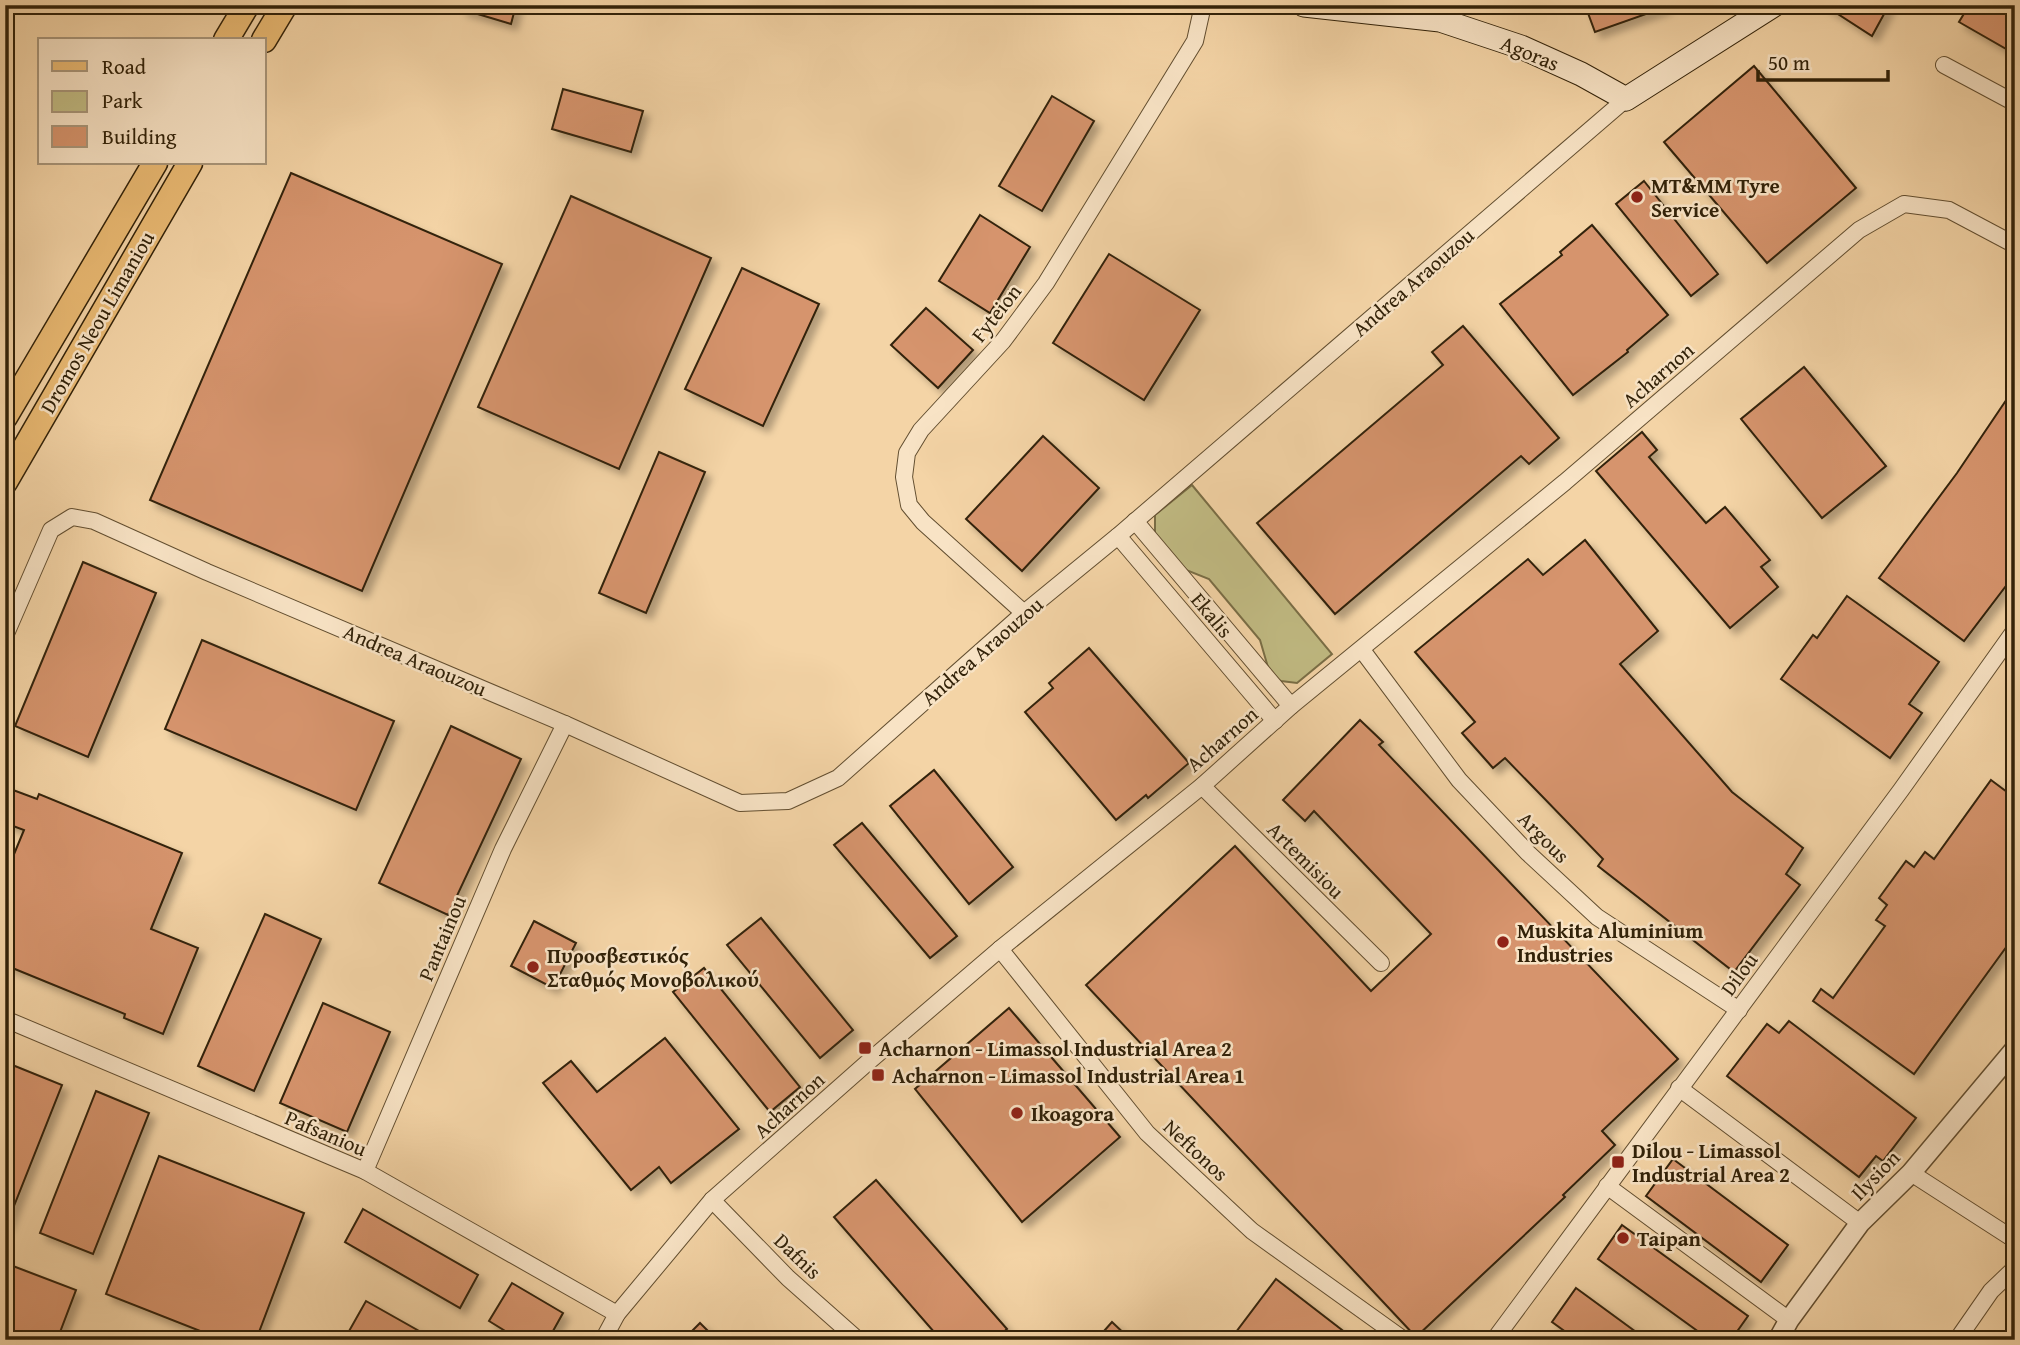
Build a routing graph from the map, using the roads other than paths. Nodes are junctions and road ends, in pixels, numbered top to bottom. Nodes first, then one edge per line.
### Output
1 (247, 5) edge
2 (285, 5) edge
3 (1203, 5) edge
4 (1304, 5) edge
5 (1774, 5) edge
6 (227, 38) edge
7 (265, 38) edge
8 (1944, 65) dead end
9 (1626, 99) junction
10 (2015, 103) edge
11 (154, 164) edge
12 (189, 164) edge
13 (2015, 245) edge
14 (5, 417) edge
15 (5, 482) edge
16 (1135, 521) junction
17 (1118, 536) junction
18 (1024, 613) junction
19 (2015, 630) edge
20 (5, 636) edge
21 (1362, 650) junction
22 (1291, 706) junction
23 (1275, 720) junction
24 (565, 724) junction
25 (1202, 786) junction
26 (1000, 949) junction
27 (1381, 963) dead end
28 (1739, 1010) junction
29 (5, 1020) edge
30 (2015, 1049) edge
31 (1679, 1088) junction
32 (365, 1171) junction
33 (1911, 1172) junction
34 (1607, 1186) junction
35 (712, 1200) junction
36 (1860, 1223) junction
37 (2015, 1240) edge
38 (2015, 1268) edge
39 (617, 1314) junction
40 (1789, 1320) junction
41 (603, 1340) edge
42 (858, 1340) edge
43 (1404, 1340) edge
44 (1494, 1340) edge
45 (1778, 1340) edge
46 (1958, 1340) edge

1 - 6 main road
2 - 7 main road
3 - 18 street, Fyteion
4 - 9 main road, Agoras
5 - 9 main road, Andrea Araouzou
8 - 10 street
9 - 16 street, Andrea Araouzou
11 - 14 main road, Dromos Neou Limaniou
12 - 15 main road, Dromos Neou Limaniou
13 - 21 street, Acharnon
16 - 17 street, Andrea Araouzou
16 - 22 street
17 - 18 street, Andrea Araouzou
17 - 23 street, Ekalis
18 - 24 street, Andrea Araouzou
19 - 28 street, Dilou
20 - 24 street, Andrea Araouzou
21 - 22 street, Acharnon
21 - 28 street, Argous
22 - 23 street, Acharnon
23 - 25 street, Acharnon
24 - 32 street, Pantainou
25 - 26 street, Acharnon
25 - 27 street, Artemisiou
26 - 35 street, Acharnon
26 - 43 street, Neftonos
28 - 31 street, Dilou
29 - 32 street, Pafsaniou
30 - 33 street, Ilysion
31 - 34 street, Dilou
31 - 36 street
32 - 39 street, Pafsaniou
33 - 36 street, Ilysion
33 - 37 street
34 - 40 street
34 - 44 street, Dilou
35 - 39 street, Acharnon
35 - 42 street, Dafnis
36 - 40 street, Ilysion
38 - 46 street
39 - 41 street, Acharnon
40 - 45 street, Ilysion

